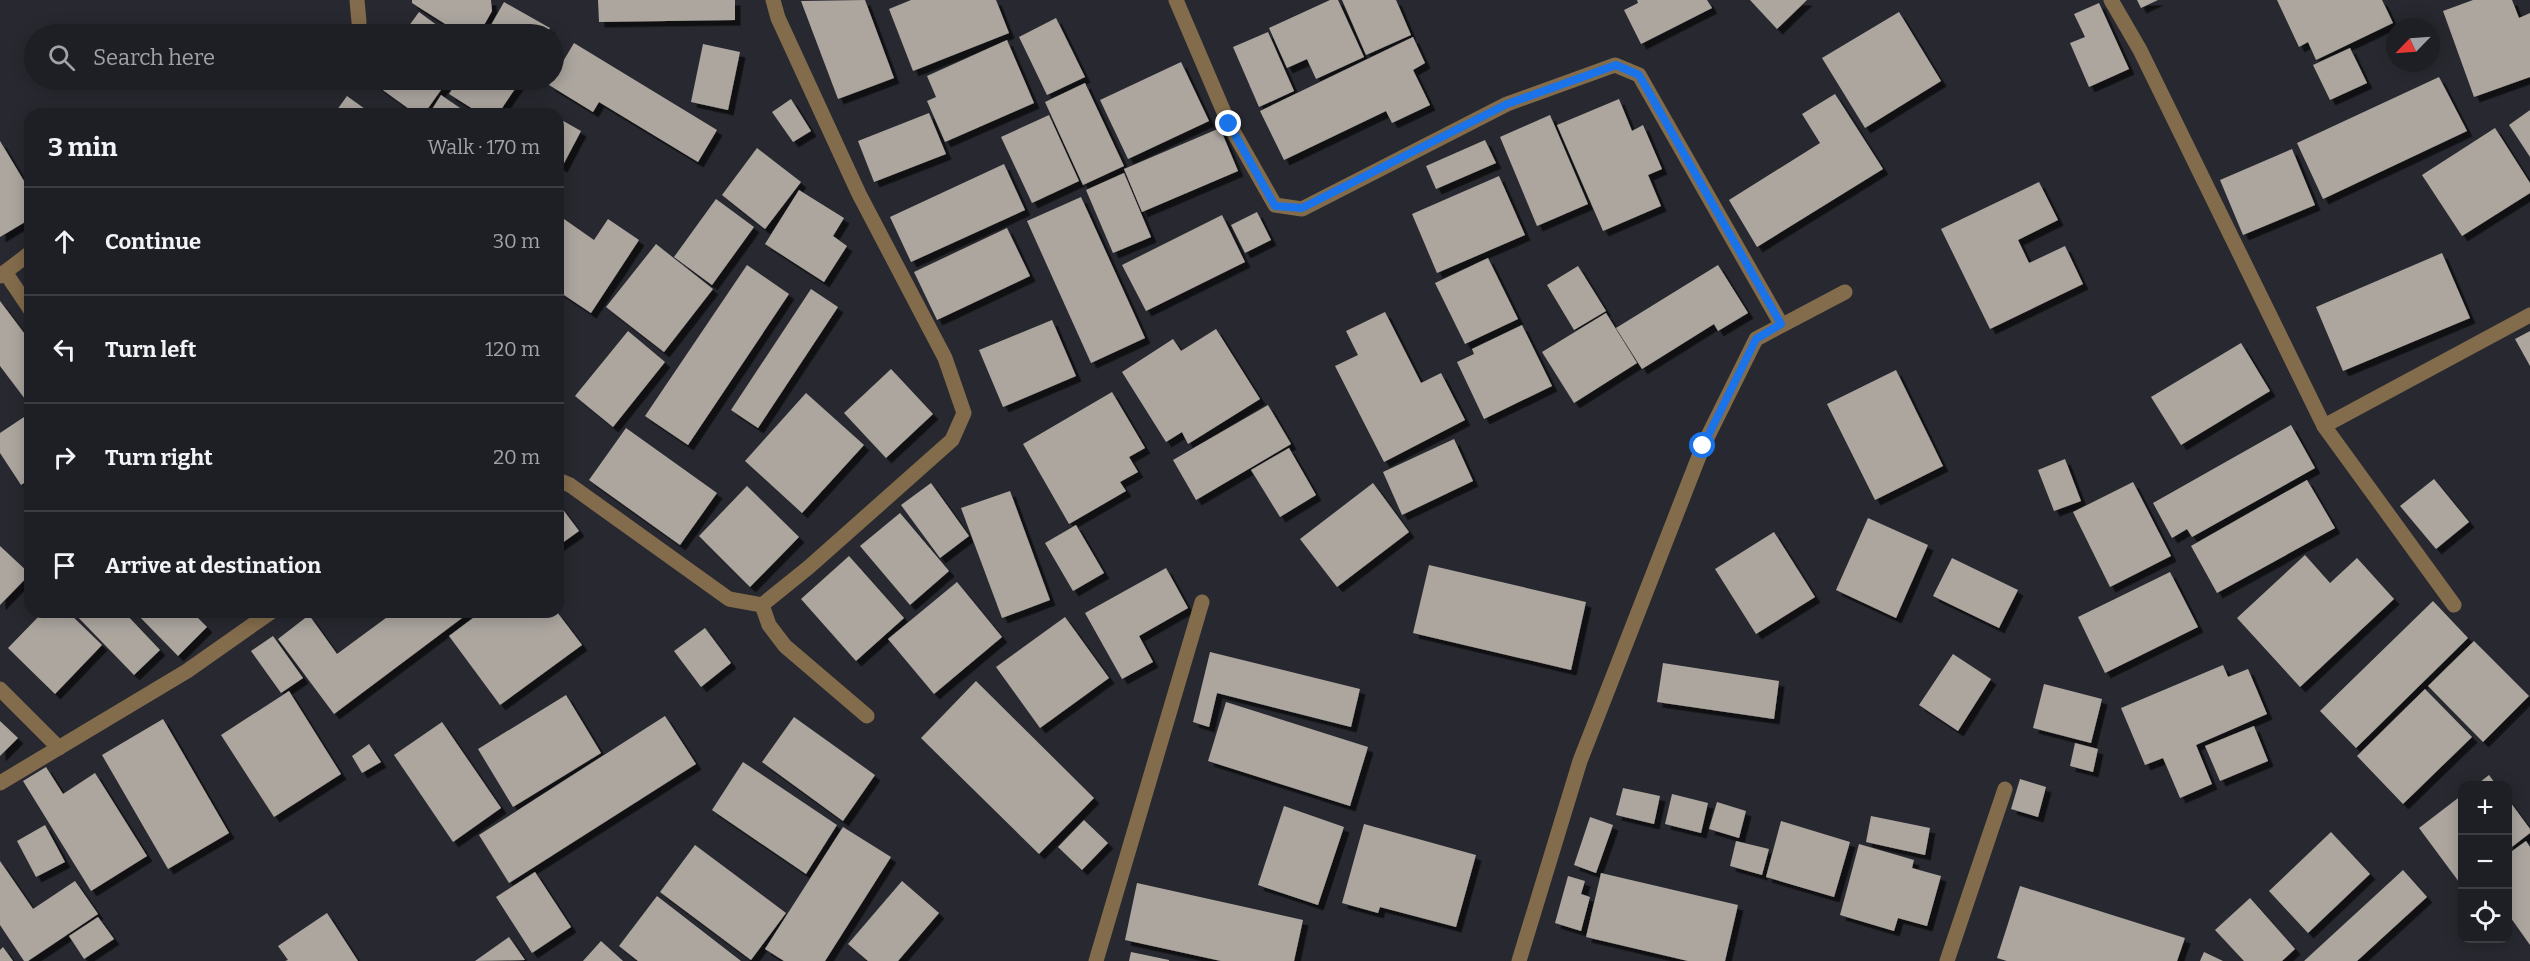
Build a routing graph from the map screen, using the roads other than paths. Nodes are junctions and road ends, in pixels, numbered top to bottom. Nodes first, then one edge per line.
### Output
1 (357, 0) edge
2 (773, 0) edge
3 (1176, 0) edge
4 (2111, 0) edge
5 (359, 22) dead end
6 (24, 258) edge
7 (3, 274) edge
8 (1845, 292) dead end
9 (24, 301) edge
10 (2530, 315) edge
11 (1781, 324) junction
12 (2324, 426) junction
13 (564, 482) edge
14 (1202, 602) dead end
15 (762, 605) junction
16 (2454, 606) dead end
17 (262, 618) edge
18 (0, 689) edge
19 (867, 716) dead end
20 (59, 748) junction
21 (0, 783) edge
22 (2005, 789) dead end
23 (1096, 961) edge
24 (1519, 961) edge
25 (1947, 961) edge

1 - 5 street
2 - 15 street
3 - 11 street
4 - 12 street
6 - 7 street
7 - 9 street
8 - 11 street
10 - 12 street
11 - 24 street
12 - 16 street
13 - 15 street
14 - 23 street
15 - 19 street
17 - 20 street
18 - 20 street
20 - 21 street
22 - 25 street

